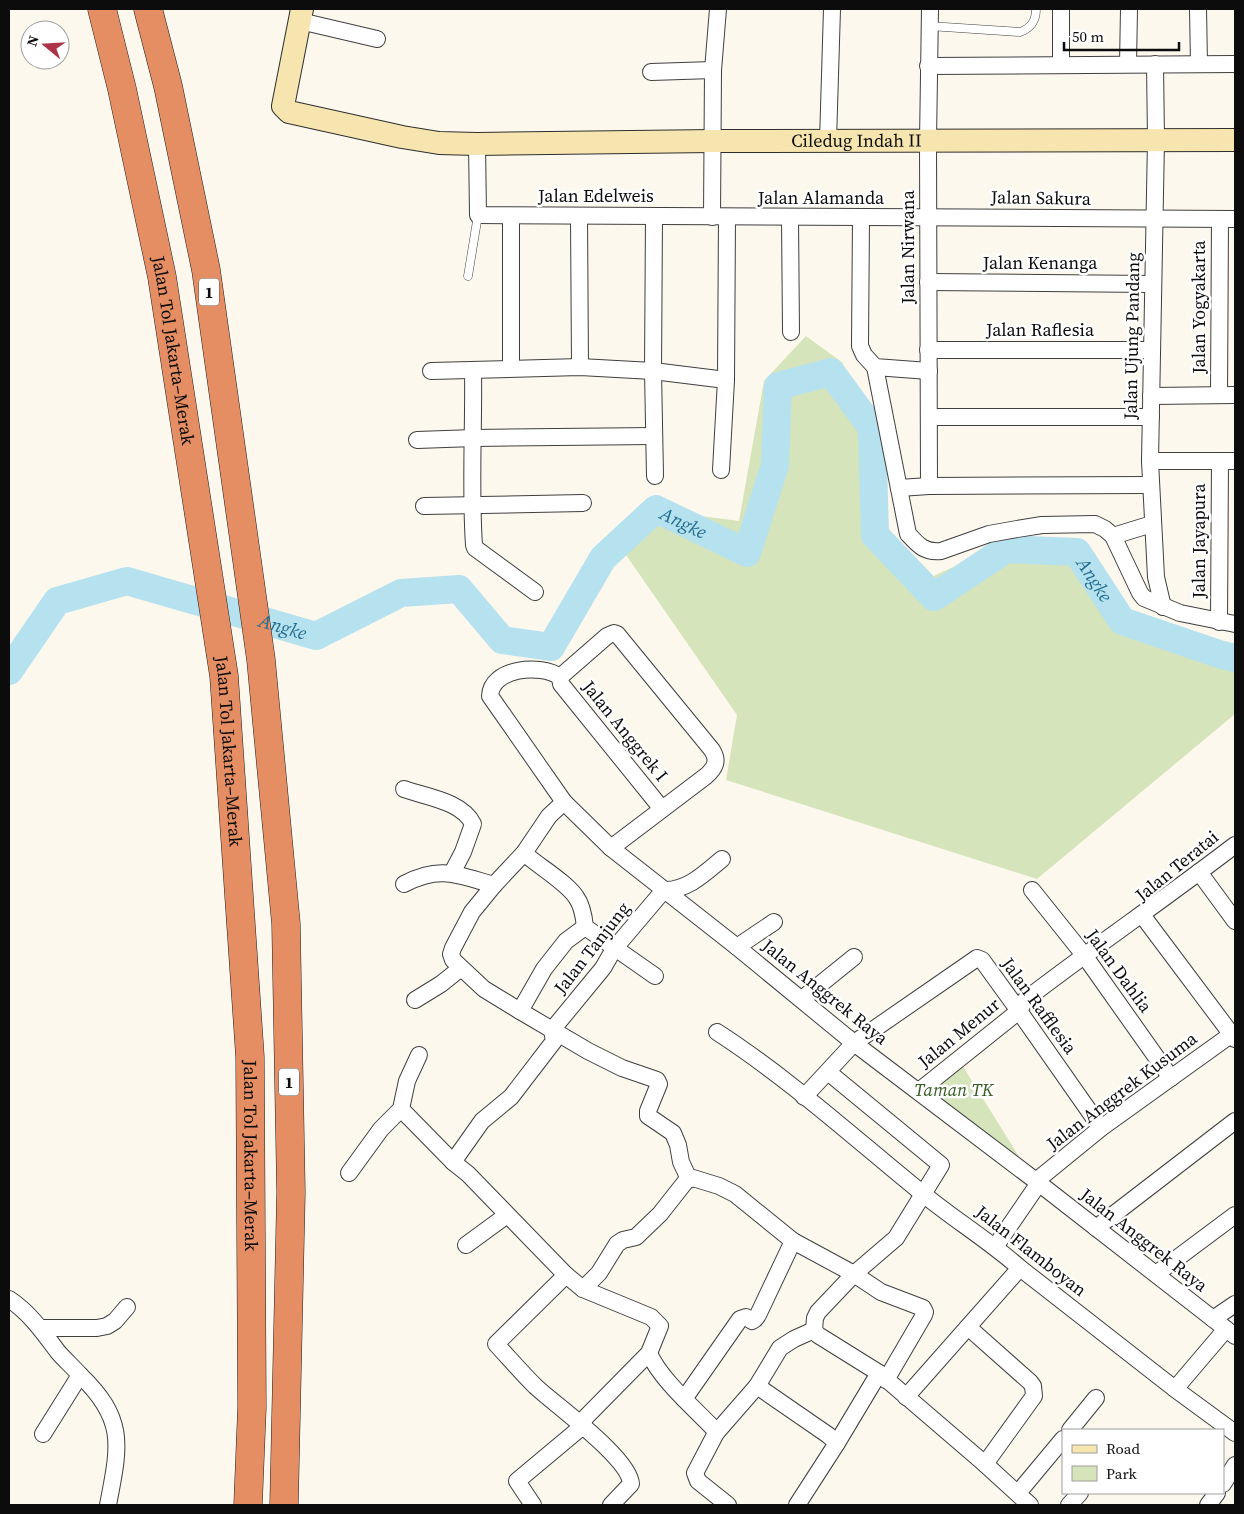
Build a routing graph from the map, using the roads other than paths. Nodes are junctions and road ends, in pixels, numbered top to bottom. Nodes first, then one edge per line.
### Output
1 (102, 9) edge
2 (148, 9) edge
3 (718, 9) edge
4 (832, 9) edge
5 (930, 9) edge
6 (1036, 9) edge
7 (1061, 9) edge
8 (1129, 9) edge
9 (1198, 9) edge
10 (301, 15) edge
11 (929, 26) junction
12 (376, 39) dead end
13 (1128, 64) junction
14 (1155, 64) junction
15 (1199, 64) junction
16 (1235, 64) edge
17 (1061, 65) junction
18 (928, 66) junction
19 (713, 70) junction
20 (651, 72) dead end
21 (1156, 140) junction
22 (1235, 140) edge
23 (713, 141) junction
24 (828, 141) junction
25 (928, 141) junction
26 (477, 144) junction
27 (478, 215) junction
28 (511, 216) junction
29 (579, 216) junction
30 (654, 217) junction
31 (720, 217) junction
32 (929, 217) junction
33 (790, 218) junction
34 (861, 218) junction
35 (1153, 219) junction
36 (1227, 219) edge
37 (468, 276) dead end
38 (928, 282) junction
39 (1152, 284) junction
40 (791, 332) dead end
41 (928, 350) junction
42 (1152, 350) junction
43 (580, 367) junction
44 (875, 367) junction
45 (511, 368) junction
46 (473, 370) junction
47 (431, 371) dead end
48 (652, 371) junction
49 (930, 371) junction
50 (726, 380) junction
51 (1219, 395) junction
52 (1235, 395) edge
53 (1151, 396) junction
54 (929, 417) junction
55 (1151, 417) junction
56 (654, 436) junction
57 (474, 438) junction
58 (417, 440) dead end
59 (1150, 461) junction
60 (1228, 461) edge
61 (721, 470) dead end
62 (655, 476) dead end
63 (1151, 485) junction
64 (929, 486) junction
65 (899, 488) junction
66 (583, 503) dead end
67 (472, 504) junction
68 (424, 506) dead end
69 (1152, 524) junction
70 (1113, 536) junction
71 (535, 592) dead end
72 (1163, 607) junction
73 (1219, 622) junction
74 (1235, 624) edge
75 (560, 677) junction
76 (404, 789) dead end
77 (564, 802) junction
78 (662, 809) junction
79 (1235, 845) edge
80 (611, 848) junction
81 (524, 853) junction
82 (722, 859) dead end
83 (1199, 872) junction
84 (452, 873) junction
85 (404, 884) dead end
86 (494, 885) junction
87 (664, 890) junction
88 (1032, 890) dead end
89 (1142, 915) junction
90 (1235, 921) edge
91 (774, 922) dead end
92 (585, 927) junction
93 (737, 947) junction
94 (614, 949) junction
95 (1084, 955) junction
96 (854, 957) dead end
97 (461, 968) junction
98 (656, 976) dead end
99 (802, 999) junction
100 (415, 1000) dead end
101 (520, 1011) junction
102 (1019, 1011) junction
103 (552, 1030) junction
104 (717, 1032) dead end
105 (1233, 1036) edge
106 (854, 1042) junction
107 (419, 1055) dead end
108 (828, 1072) junction
109 (1171, 1078) junction
110 (919, 1091) junction
111 (804, 1097) junction
112 (401, 1109) junction
113 (1235, 1122) edge
114 (1101, 1128) junction
115 (453, 1162) junction
116 (349, 1173) dead end
117 (689, 1179) junction
118 (1038, 1182) junction
119 (924, 1195) junction
120 (507, 1215) junction
121 (1235, 1215) edge
122 (1096, 1228) junction
123 (793, 1241) junction
124 (466, 1245) dead end
125 (995, 1247) junction
126 (1020, 1268) junction
127 (854, 1274) junction
128 (1156, 1274) junction
129 (566, 1275) junction
130 (583, 1288) junction
131 (9, 1299) edge
132 (1235, 1304) edge
133 (127, 1307) dead end
134 (968, 1327) junction
135 (41, 1328) junction
136 (1225, 1328) edge
137 (814, 1330) junction
138 (649, 1353) junction
139 (80, 1375) junction
140 (883, 1376) junction
141 (757, 1386) junction
142 (1175, 1389) junction
143 (906, 1397) junction
144 (1096, 1398) dead end
145 (684, 1399) junction
146 (582, 1424) junction
147 (1071, 1429) edge
148 (716, 1433) junction
149 (1235, 1433) edge
150 (43, 1434) dead end
151 (1062, 1440) edge
152 (837, 1443) junction
153 (985, 1464) junction
154 (1018, 1493) junction
155 (1079, 1494) edge
156 (1216, 1494) edge
157 (108, 1505) edge
158 (248, 1505) edge
159 (284, 1505) edge
160 (533, 1505) edge
161 (611, 1505) edge
162 (728, 1505) edge
163 (796, 1505) edge
164 (1030, 1505) edge
165 (1069, 1505) edge
166 (1208, 1505) edge

1 - 158 highway, Jalan Tol Jakarta–Merak
2 - 159 highway, 1
3 - 19 street
4 - 24 street
5 - 11 street, Jalan Nirwana
6 - 11 lane
7 - 17 street
8 - 13 street
9 - 15 street
10 - 12 street
10 - 26 street, Ciledug Indah II
11 - 18 street, Jalan Nirwana
13 - 14 street
13 - 17 street
14 - 15 street
14 - 21 street, Jalan Ujung Pandang
15 - 16 street
17 - 18 street
18 - 25 street, Jalan Nirwana
19 - 20 street
19 - 23 street
21 - 22 street, Ciledug Indah II
21 - 25 street, Ciledug Indah II
21 - 35 street, Jalan Ujung Pandang
23 - 24 street, Ciledug Indah II
23 - 26 street, Ciledug Indah II
23 - 31 street
24 - 25 street, Ciledug Indah II
25 - 32 street, Jalan Nirwana
26 - 27 street
27 - 28 street, Jalan Edelweis
27 - 37 lane
28 - 29 street, Jalan Edelweis
28 - 45 street
29 - 30 street, Jalan Edelweis
29 - 43 street
30 - 31 street, Jalan Edelweis
30 - 48 street
31 - 33 street, Jalan Alamanda
31 - 50 street
32 - 34 street, Jalan Alamanda
32 - 35 street, Jalan Sakura
32 - 38 street, Jalan Nirwana
33 - 34 street, Jalan Alamanda
33 - 40 street
34 - 44 street
35 - 36 street, Jalan Sakura
35 - 39 street, Jalan Ujung Pandang
36 - 51 street, Jalan Yogyakarta
38 - 39 street, Jalan Kenanga
38 - 41 street, Jalan Nirwana
39 - 42 street, Jalan Ujung Pandang
41 - 42 street, Jalan Raflesia
41 - 49 street, Jalan Nirwana
42 - 53 street, Jalan Ujung Pandang
43 - 45 street
43 - 48 street
44 - 49 street
44 - 65 street
45 - 46 street
46 - 47 street
46 - 57 street
48 - 50 street
48 - 56 street
49 - 54 street, Jalan Nirwana
50 - 61 street
51 - 52 street
51 - 53 street
53 - 55 street, Jalan Ujung Pandang
54 - 55 street
54 - 64 street, Jalan Nirwana
55 - 59 street, Jalan Ujung Pandang
56 - 57 street
56 - 62 street
57 - 58 street
57 - 67 street
59 - 60 street
59 - 63 street, Jalan Ujung Pandang
60 - 73 street, Jalan Jayapura
63 - 64 street
63 - 69 street, Jalan Ujung Pandang
64 - 65 street
65 - 70 street
66 - 67 street
67 - 68 street
67 - 71 street
69 - 70 street
69 - 72 street, Jalan Ujung Pandang
70 - 72 street
72 - 73 street
73 - 74 street
75 - 77 street, Jalan Anggrek Raya
75 - 78 street, Jalan Anggrek I
75 - 78 street
76 - 84 street
77 - 80 street, Jalan Anggrek Raya
77 - 81 street
78 - 80 street
79 - 83 street, Jalan Teratai
80 - 87 street, Jalan Anggrek Raya
81 - 86 street
81 - 92 street
82 - 87 street
83 - 89 street, Jalan Teratai
83 - 90 street
84 - 85 street
84 - 86 street
86 - 97 street
87 - 93 street, Jalan Anggrek Raya
87 - 94 street, Jalan Tanjung
88 - 95 street, Jalan Dahlia
89 - 95 street, Jalan Menur
89 - 105 street, Jalan Teratai
91 - 93 street
92 - 94 street
92 - 101 street
93 - 99 street, Jalan Anggrek Raya
94 - 98 street
94 - 103 street, Jalan Tanjung
95 - 102 street, Jalan Menur
95 - 109 street, Jalan Dahlia
96 - 99 street
97 - 100 street
97 - 101 street
99 - 106 street, Jalan Anggrek Raya
101 - 103 street
102 - 106 street, Jalan Rafflesia
102 - 110 street, Jalan Menur
102 - 114 street, Jalan Rafflesia
103 - 115 street
103 - 117 street
104 - 111 street, Jalan Flamboyan
105 - 109 street, Jalan Anggrek Kusuma
106 - 108 street
106 - 110 street, Jalan Anggrek Raya
107 - 112 street
108 - 111 street
108 - 119 street
109 - 114 street, Jalan Anggrek Kusuma
110 - 118 street, Jalan Anggrek Raya
111 - 119 street, Jalan Flamboyan
112 - 115 street
112 - 116 street
113 - 122 street
114 - 118 street, Jalan Anggrek Kusuma
115 - 120 street
117 - 123 street
117 - 130 street
118 - 122 street, Jalan Anggrek Raya
118 - 125 street, Jalan Anggrek Kusuma
119 - 125 street, Jalan Flamboyan
119 - 127 street
120 - 124 street
120 - 129 street
121 - 128 street
122 - 128 street, Jalan Anggrek Raya
123 - 127 street
123 - 145 street
125 - 126 street, Jalan Flamboyan
126 - 134 street
126 - 142 street, Jalan Flamboyan
127 - 137 street
127 - 140 street
128 - 136 street, Jalan Anggrek Raya
129 - 130 street
129 - 146 street
130 - 138 street
131 - 135 street
132 - 136 street
133 - 135 street
134 - 143 street
134 - 153 street
135 - 139 street
136 - 142 street
137 - 140 street
137 - 141 street
138 - 145 street
138 - 146 street
139 - 150 street
139 - 157 street
140 - 143 street
140 - 152 street
141 - 148 street
141 - 152 street
142 - 149 street, Jalan Flamboyan
143 - 153 street
144 - 147 street
145 - 148 street
146 - 160 street
146 - 161 street
148 - 162 street
151 - 154 street
152 - 163 street
153 - 154 street
154 - 164 street
155 - 165 street
156 - 166 street

